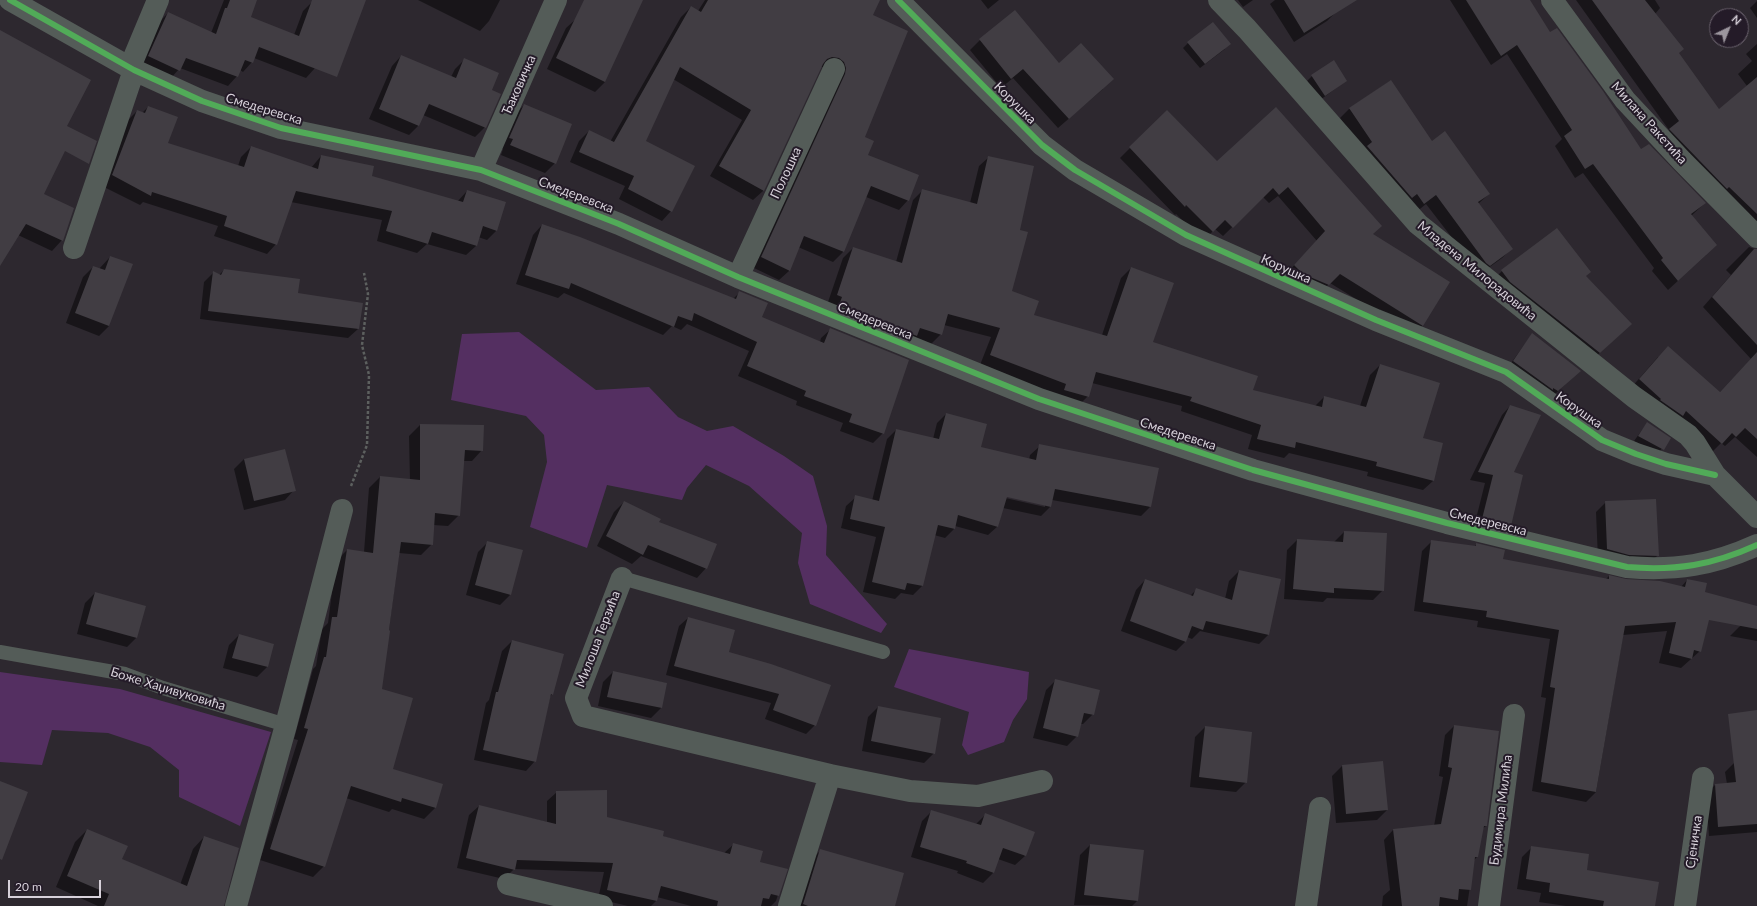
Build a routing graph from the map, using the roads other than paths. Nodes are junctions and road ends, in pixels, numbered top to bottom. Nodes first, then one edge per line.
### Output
1 (10, 0) edge
2 (158, 0) edge
3 (556, 0) edge
4 (898, 0) edge
5 (1219, 0) edge
6 (1552, 0) edge
7 (132, 69) junction
8 (834, 69) dead end
9 (481, 170) junction
10 (1757, 237) edge
11 (74, 248) dead end
12 (738, 277) junction
13 (1715, 475) junction
14 (342, 510) road end
15 (1757, 518) edge
16 (1757, 545) edge
17 (622, 578) joint
18 (0, 652) edge
19 (883, 652) dead end
20 (1514, 714) dead end
21 (286, 725) junction
22 (830, 776) junction
23 (1703, 778) dead end
24 (1042, 780) dead end
25 (1320, 808) dead end
26 (508, 884) dead end
27 (236, 906) edge
28 (602, 906) edge
29 (789, 906) edge
30 (1306, 906) edge
31 (1489, 906) edge
32 (1685, 906) edge

1 - 7 street, Смедеревска
2 - 7 street
3 - 9 street, Ђаковичка
4 - 13 street, Корушка
5 - 13 street, Младена Милорадовића
6 - 10 street, Милана Ракетића
7 - 9 street, Смедеревска
7 - 11 street
8 - 12 street, Полошка
9 - 12 street, Смедеревска
12 - 16 street, Смедеревска
13 - 15 street, Младена Милорадовића
14 - 21 street
17 - 19 lane, Милоша Терзића
17 - 22 street, Милоша Терзића
18 - 21 lane, Боже Хаџивуковића
20 - 31 street, Будимира Милића
21 - 27 street
22 - 24 street, Милоша Терзића
22 - 29 street
23 - 32 street, Сјеничка
25 - 30 street
26 - 28 street

